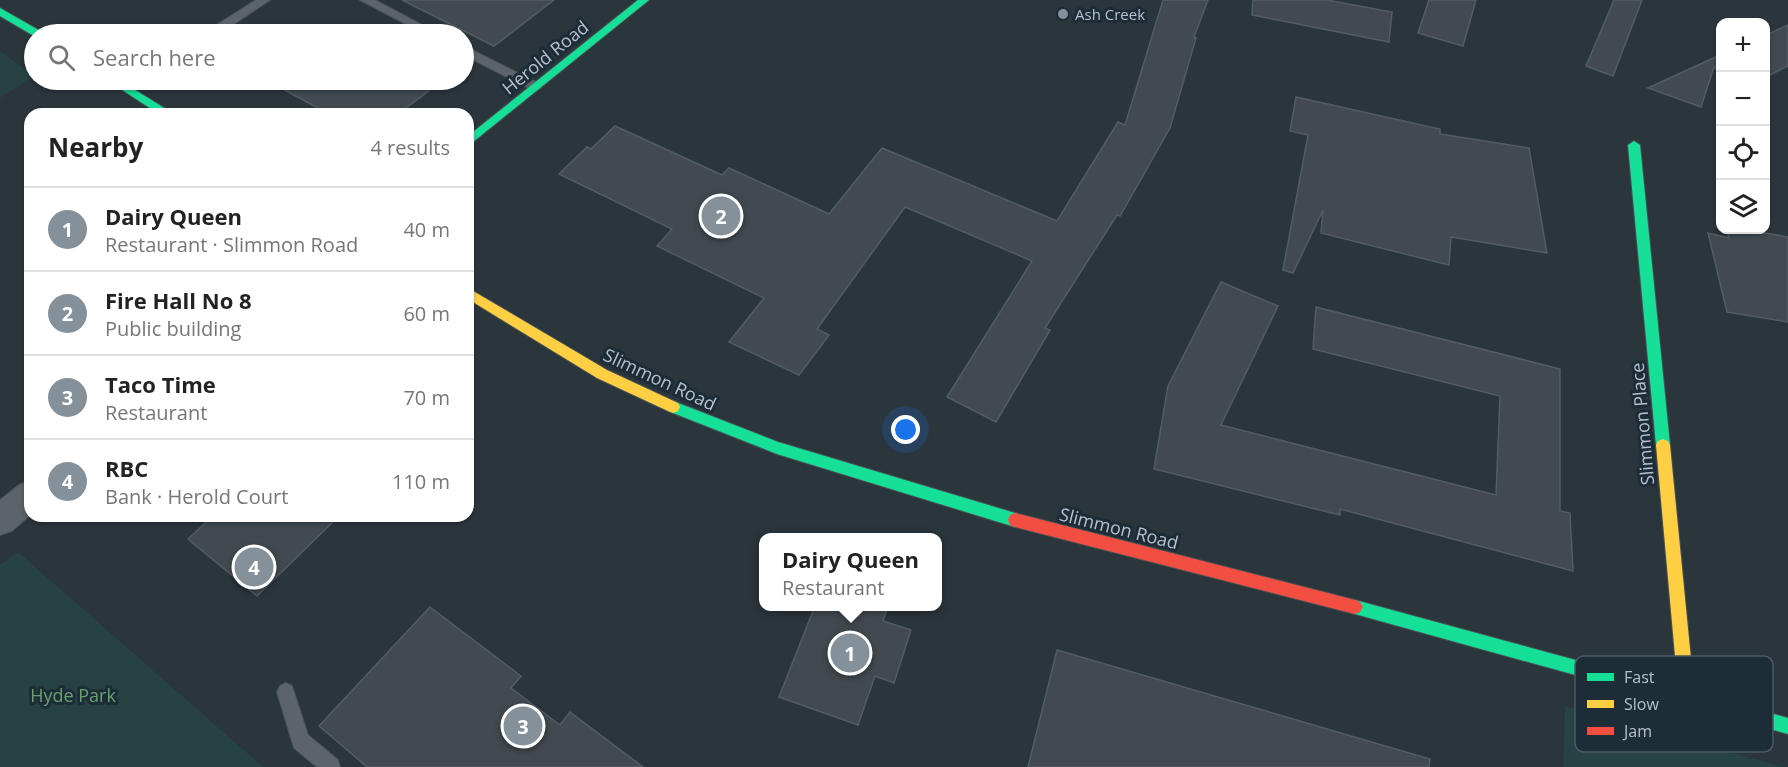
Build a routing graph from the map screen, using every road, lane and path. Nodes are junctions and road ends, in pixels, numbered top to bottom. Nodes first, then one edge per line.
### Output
1 (366, 0) edge
2 (644, 0) edge
3 (260, 1) edge
4 (0, 11) edge
5 (226, 24) edge
6 (414, 24) edge
7 (24, 26) edge
8 (474, 55) edge
9 (536, 87) junction
10 (129, 90) edge
11 (158, 108) edge
12 (474, 137) edge
13 (1634, 145) dead end
14 (474, 297) edge
15 (24, 500) edge
16 (0, 520) edge
17 (1683, 656) edge
18 (1575, 668) edge
19 (286, 692) dead end
20 (1773, 722) edge
21 (1788, 726) edge
22 (331, 767) edge

1 - 6 lane
2 - 9 street, Herold Road
3 - 5 lane
4 - 7 street
8 - 9 lane
9 - 12 street, Herold Road
10 - 11 street
13 - 17 street, Slimmon Place
14 - 18 street, Slimmon Road
15 - 16 street
19 - 22 lane
20 - 21 street, Slimmon Road

